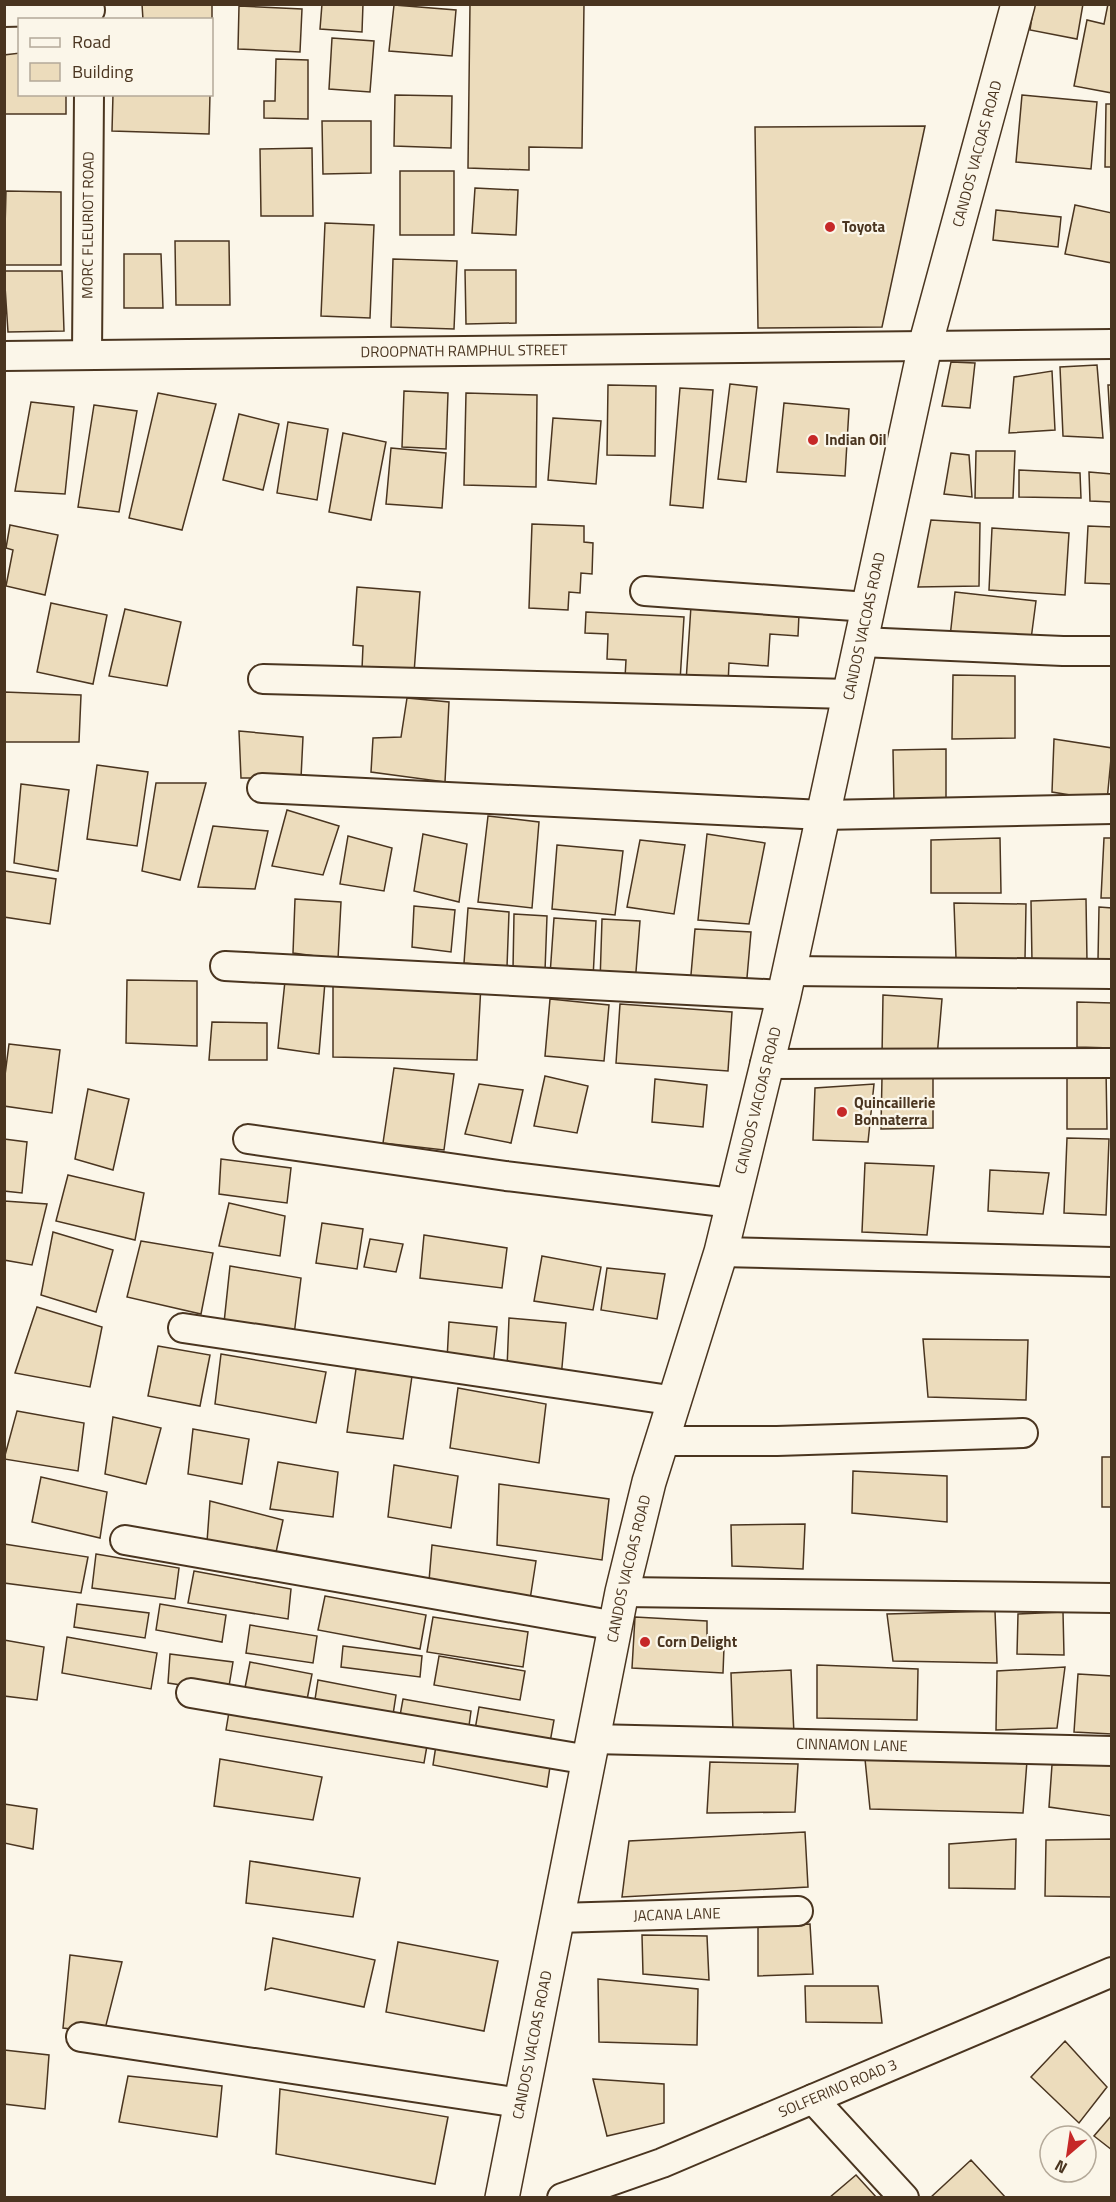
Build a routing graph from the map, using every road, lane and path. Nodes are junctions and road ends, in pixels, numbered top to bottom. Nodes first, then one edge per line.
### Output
1 (1018, 4) edge
2 (4, 12) edge
3 (90, 12) edge
4 (89, 96) edge
5 (1112, 344) edge
6 (925, 346) junction
7 (87, 355) junction
8 (4, 356) edge
9 (645, 591) dead end
10 (868, 607) junction
11 (861, 642) junction
12 (1112, 651) edge
13 (263, 680) dead end
14 (849, 694) junction
15 (262, 788) dead end
16 (1112, 809) edge
17 (823, 815) junction
18 (225, 966) dead end
19 (1112, 974) edge
20 (787, 983) junction
21 (1112, 1063) edge
22 (765, 1064) junction
23 (248, 1140) dead end
24 (732, 1203) junction
25 (721, 1252) junction
26 (1112, 1262) edge
27 (183, 1328) dead end
28 (676, 1401) junction
29 (1023, 1433) dead end
30 (663, 1441) junction
31 (125, 1540) dead end
32 (622, 1592) junction
33 (1112, 1598) edge
34 (616, 1626) junction
35 (191, 1693) dead end
36 (590, 1749) junction
37 (1112, 1751) edge
38 (798, 1911) dead end
39 (557, 1918) junction
40 (1112, 1972) edge
41 (81, 2037) dead end
42 (813, 2099) junction
43 (520, 2103) junction
44 (502, 2198) edge
45 (562, 2198) edge
46 (904, 2198) edge

1 - 6 main road, CANDOS VACOAS ROAD
2 - 3 street
4 - 7 street, MORC FLEURIOT ROAD
5 - 6 street, DROOPNATH RAMPHUL STREET
6 - 7 street, DROOPNATH RAMPHUL STREET
6 - 10 main road, CANDOS VACOAS ROAD
7 - 8 street, DROOPNATH RAMPHUL STREET
9 - 10 street
10 - 11 main road, CANDOS VACOAS ROAD
11 - 12 street
11 - 14 main road, CANDOS VACOAS ROAD
13 - 14 street
14 - 17 main road, CANDOS VACOAS ROAD
15 - 17 street
16 - 17 street
17 - 20 main road, CANDOS VACOAS ROAD
18 - 20 street
19 - 20 street
20 - 22 main road, CANDOS VACOAS ROAD
21 - 22 street
22 - 24 main road, CANDOS VACOAS ROAD
23 - 24 street
24 - 25 main road, CANDOS VACOAS ROAD
25 - 26 street
25 - 28 main road, CANDOS VACOAS ROAD
27 - 28 street
28 - 30 main road, CANDOS VACOAS ROAD
29 - 30 street
30 - 32 main road, CANDOS VACOAS ROAD
31 - 34 street
32 - 33 street
32 - 34 main road, CANDOS VACOAS ROAD
34 - 36 main road, CANDOS VACOAS ROAD
35 - 36 street, CINNAMON LANE
36 - 37 street, CINNAMON LANE
36 - 39 main road, CANDOS VACOAS ROAD
38 - 39 street, JACANA LANE
39 - 43 main road, CANDOS VACOAS ROAD
40 - 42 street, SOLFERINO ROAD 3
41 - 43 street
42 - 45 street, SOLFERINO ROAD 3
42 - 46 street
43 - 44 main road, CANDOS VACOAS ROAD

